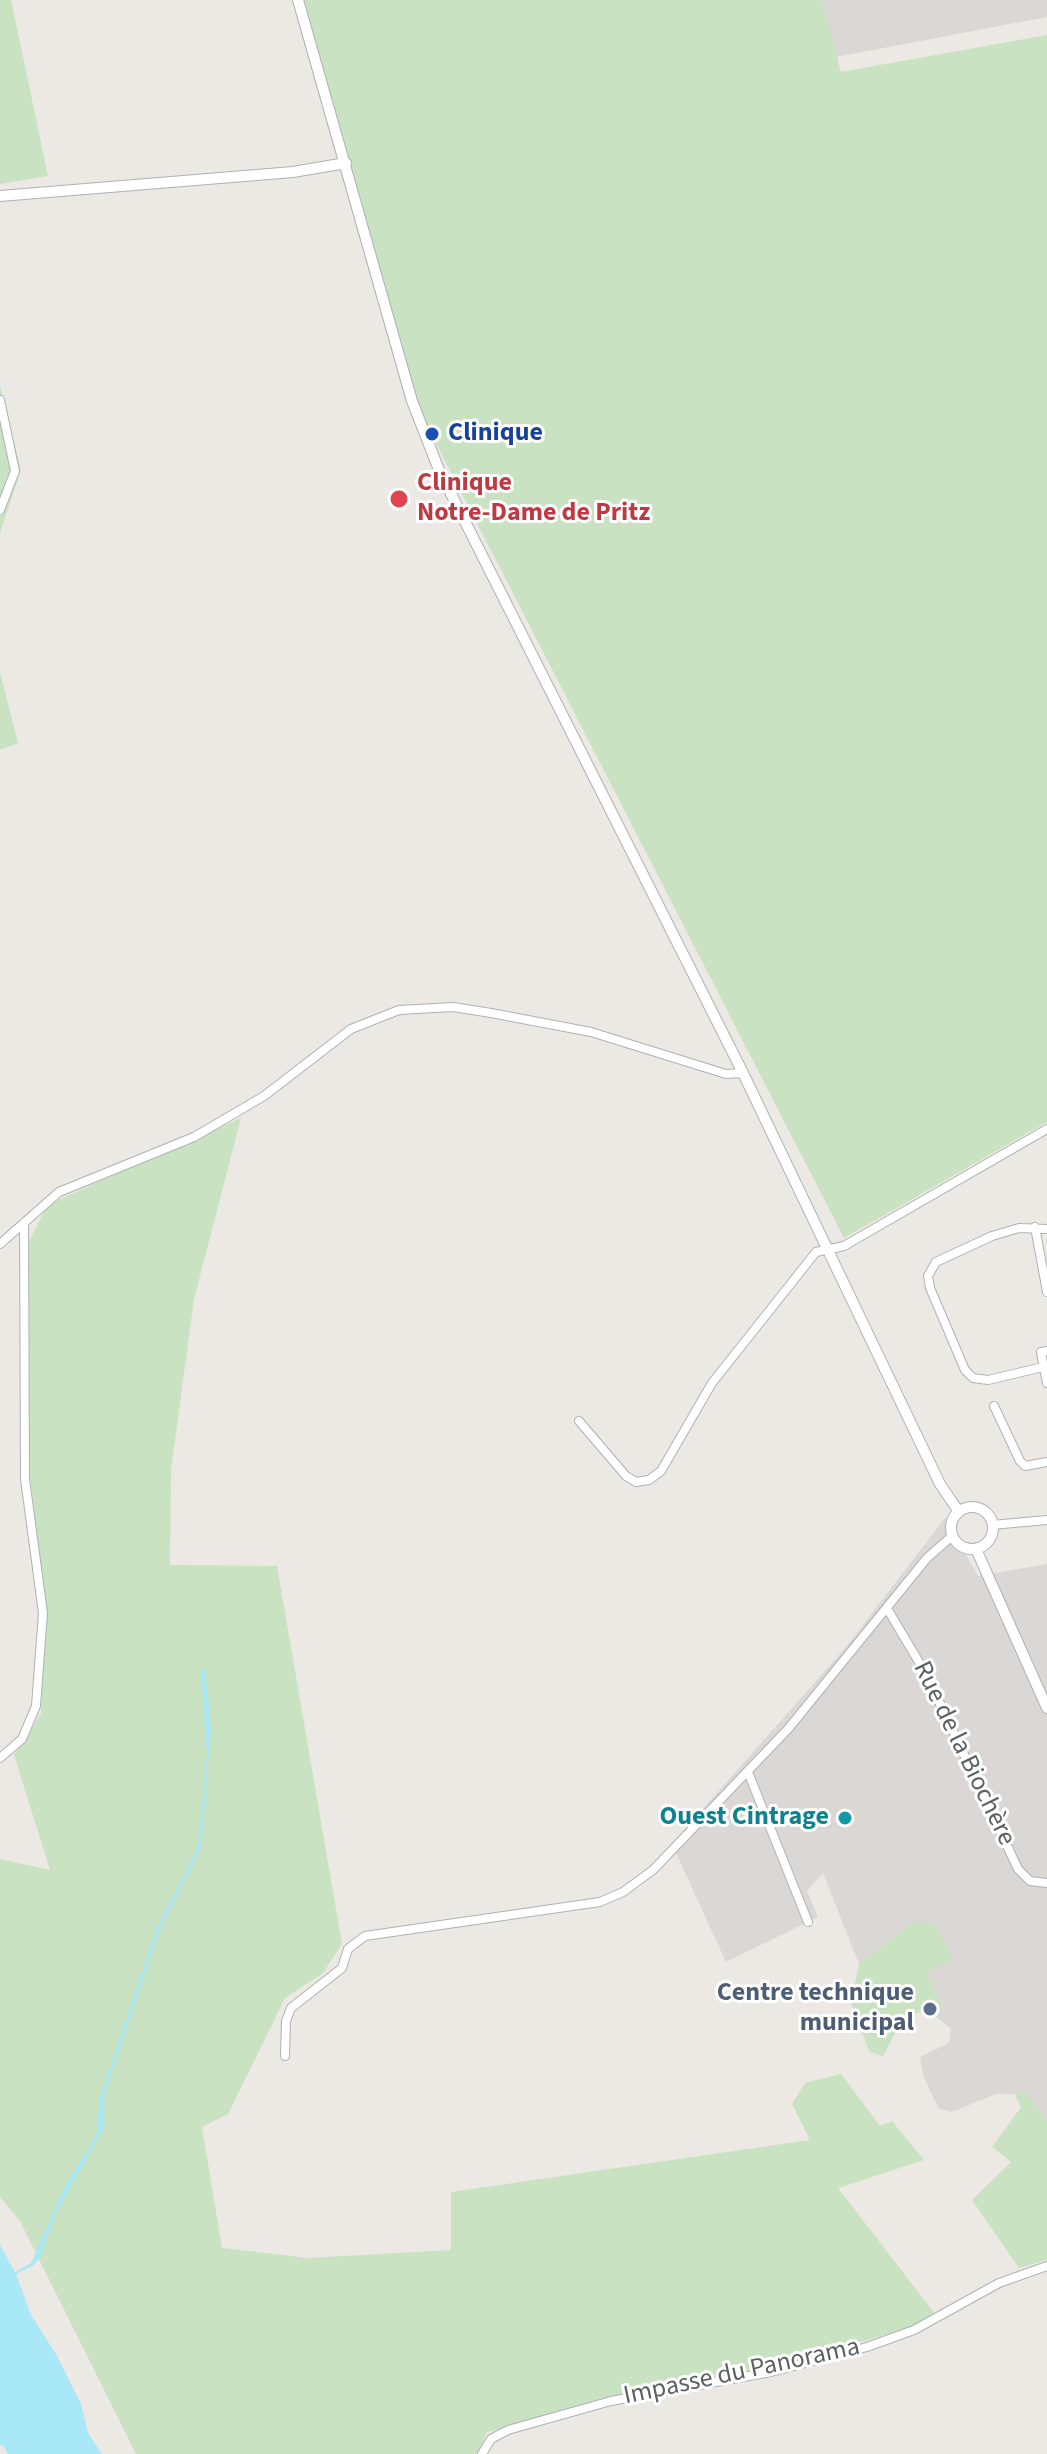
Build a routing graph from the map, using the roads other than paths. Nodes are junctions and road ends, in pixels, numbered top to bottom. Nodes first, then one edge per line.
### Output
1 (298, 0) edge
2 (346, 163) junction
3 (0, 196) edge
4 (0, 400) edge
5 (0, 510) edge
6 (743, 1073) junction
7 (1047, 1129) edge
8 (24, 1223) junction
9 (1046, 1226) edge
10 (1035, 1227) junction
11 (0, 1244) edge
12 (827, 1249) junction
13 (1047, 1292) edge
14 (1047, 1351) edge
15 (1043, 1367) junction
16 (1047, 1383) edge
17 (994, 1406) dead end
18 (579, 1421) dead end
19 (1047, 1462) edge
20 (959, 1512) junction
21 (1047, 1520) edge
22 (992, 1525) junction
23 (952, 1536) junction
24 (976, 1549) junction
25 (888, 1610) junction
26 (1047, 1708) edge
27 (0, 1758) edge
28 (748, 1772) junction
29 (1047, 1883) edge
30 (808, 1922) dead end
31 (285, 2056) dead end
32 (1047, 2266) edge
33 (482, 2454) edge

1 - 2 street
2 - 3 street
2 - 6 street
4 - 5 street
6 - 8 street
6 - 12 street
7 - 12 street
8 - 11 street
8 - 27 street
9 - 10 street
10 - 13 street
10 - 15 street
12 - 18 street
12 - 20 street
14 - 15 street
15 - 16 street
17 - 19 street
20 - 22 street
20 - 23 street
21 - 22 street
22 - 24 street
23 - 24 street
23 - 25 street
24 - 26 street
25 - 28 street
25 - 29 street, Rue de la Biochère
28 - 30 street
28 - 31 street
32 - 33 street, Impasse du Panorama

